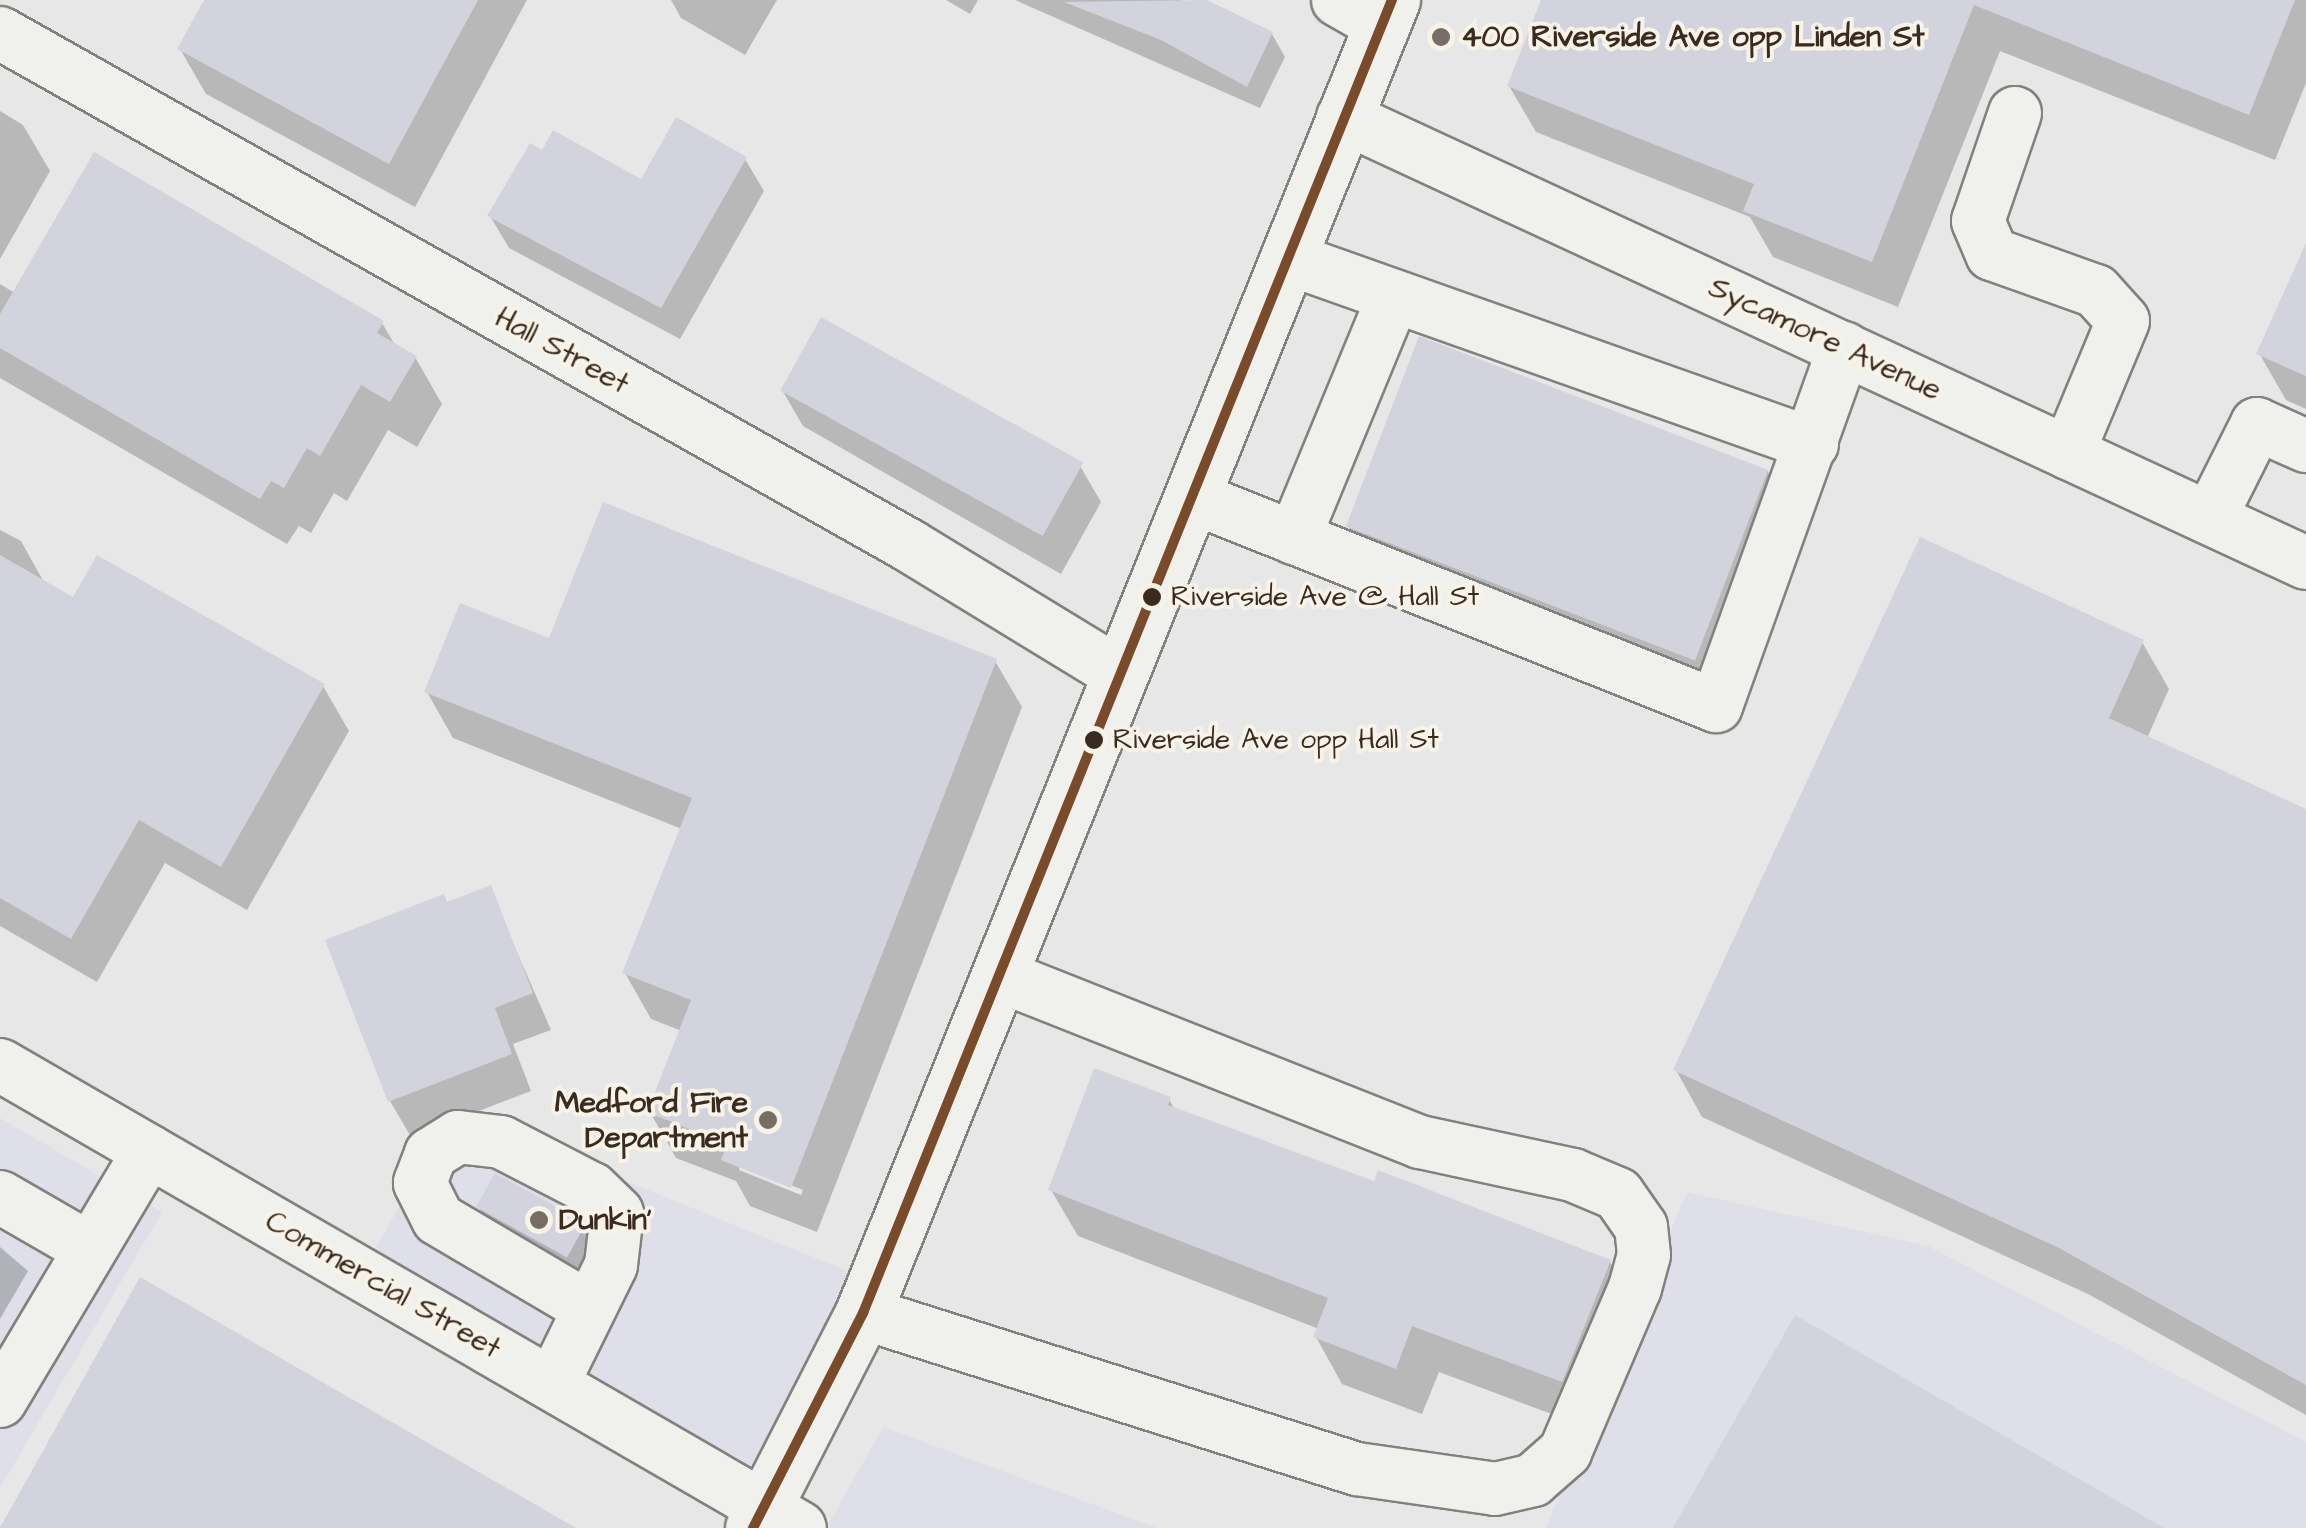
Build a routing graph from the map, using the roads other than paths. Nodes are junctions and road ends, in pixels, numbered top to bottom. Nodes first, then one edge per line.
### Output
1 (1370, 8) edge
2 (0, 33) edge
3 (2015, 112) dead end
4 (1343, 118) junction
5 (1287, 258) junction
6 (1394, 298) junction
7 (1844, 348) junction
8 (1812, 444) junction
9 (2306, 446) edge
10 (2068, 453) junction
11 (1192, 497) junction
12 (2210, 518) junction
13 (1294, 538) junction
14 (2306, 563) edge
15 (1120, 674) junction
16 (1000, 976) junction
17 (0, 1065) edge
18 (149, 1150) junction
19 (0, 1197) edge
20 (90, 1250) junction
21 (600, 1286) dead end
22 (863, 1313) junction
23 (553, 1384) junction
24 (0, 1401) edge
25 (773, 1521) edge

1 - 4 main road
2 - 15 street, Hall Street
3 - 10 street
4 - 5 main road
4 - 7 street, Sycamore Avenue
5 - 6 street
5 - 11 main road
6 - 8 street
6 - 13 street
7 - 8 street
7 - 10 street, Sycamore Avenue
8 - 13 street
9 - 12 street
10 - 12 street, Sycamore Avenue
11 - 13 street
11 - 15 main road
12 - 14 street, Sycamore Avenue
15 - 16 main road
16 - 22 main road
16 - 22 street
17 - 18 street, Commercial Street
18 - 20 street
18 - 23 street, Commercial Street
19 - 20 street
20 - 24 street
21 - 23 street
22 - 25 main road
23 - 25 street, Commercial Street

